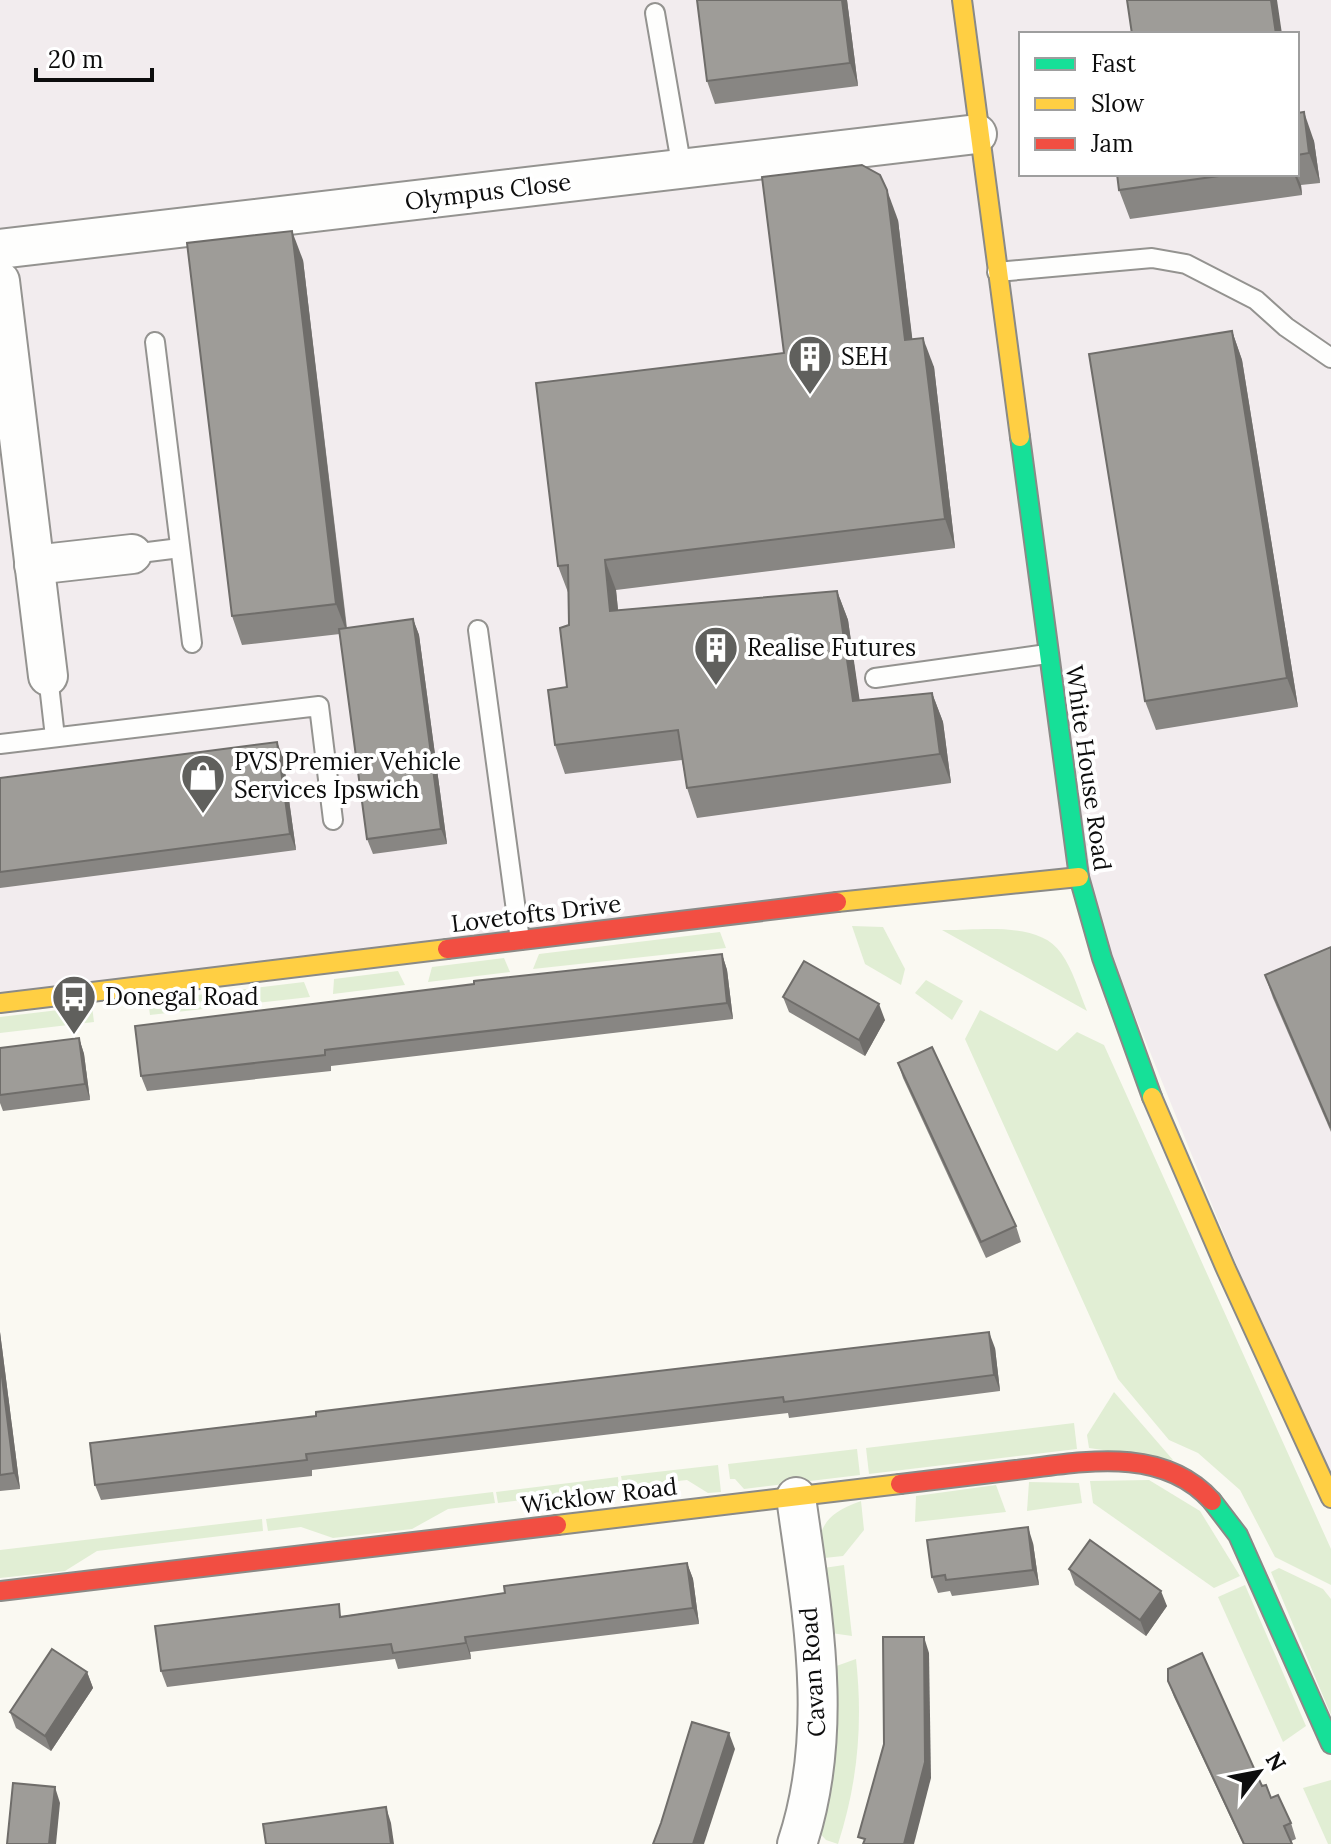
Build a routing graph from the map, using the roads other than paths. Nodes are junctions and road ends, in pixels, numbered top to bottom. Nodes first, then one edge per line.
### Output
1 (962, 0) edge
2 (655, 13) dead end
3 (977, 134) junction
4 (682, 169) junction
5 (0, 249) edge
6 (997, 272) junction
7 (0, 281) edge
8 (155, 342) dead end
9 (1331, 358) edge
10 (180, 548) junction
11 (132, 554) joint
12 (34, 565) junction
13 (478, 630) dead end
14 (192, 643) dead end
15 (1047, 654) junction
16 (48, 676) joint
17 (875, 678) dead end
18 (55, 737) junction
19 (0, 744) edge
20 (333, 820) dead end
21 (1079, 877) junction
22 (520, 940) junction
23 (0, 1003) edge
24 (796, 1497) junction
25 (1331, 1498) edge
26 (0, 1591) edge
27 (1331, 1744) edge
28 (797, 1844) edge

1 - 3 street, White House Road
2 - 4 lane
3 - 4 street, Olympus Close
3 - 6 street, White House Road
4 - 5 street, Olympus Close
6 - 9 lane
6 - 15 street, White House Road
7 - 12 street
8 - 10 lane
10 - 11 lane
10 - 14 lane
11 - 12 street
12 - 16 street
13 - 22 lane
15 - 17 lane
15 - 21 street, White House Road
16 - 18 lane
18 - 19 lane
18 - 20 lane
21 - 22 street, Lovetofts Drive
21 - 25 street, White House Road
22 - 23 street, Lovetofts Drive
24 - 26 street, Wicklow Road
24 - 27 street, Wicklow Road
24 - 28 street, Cavan Road

